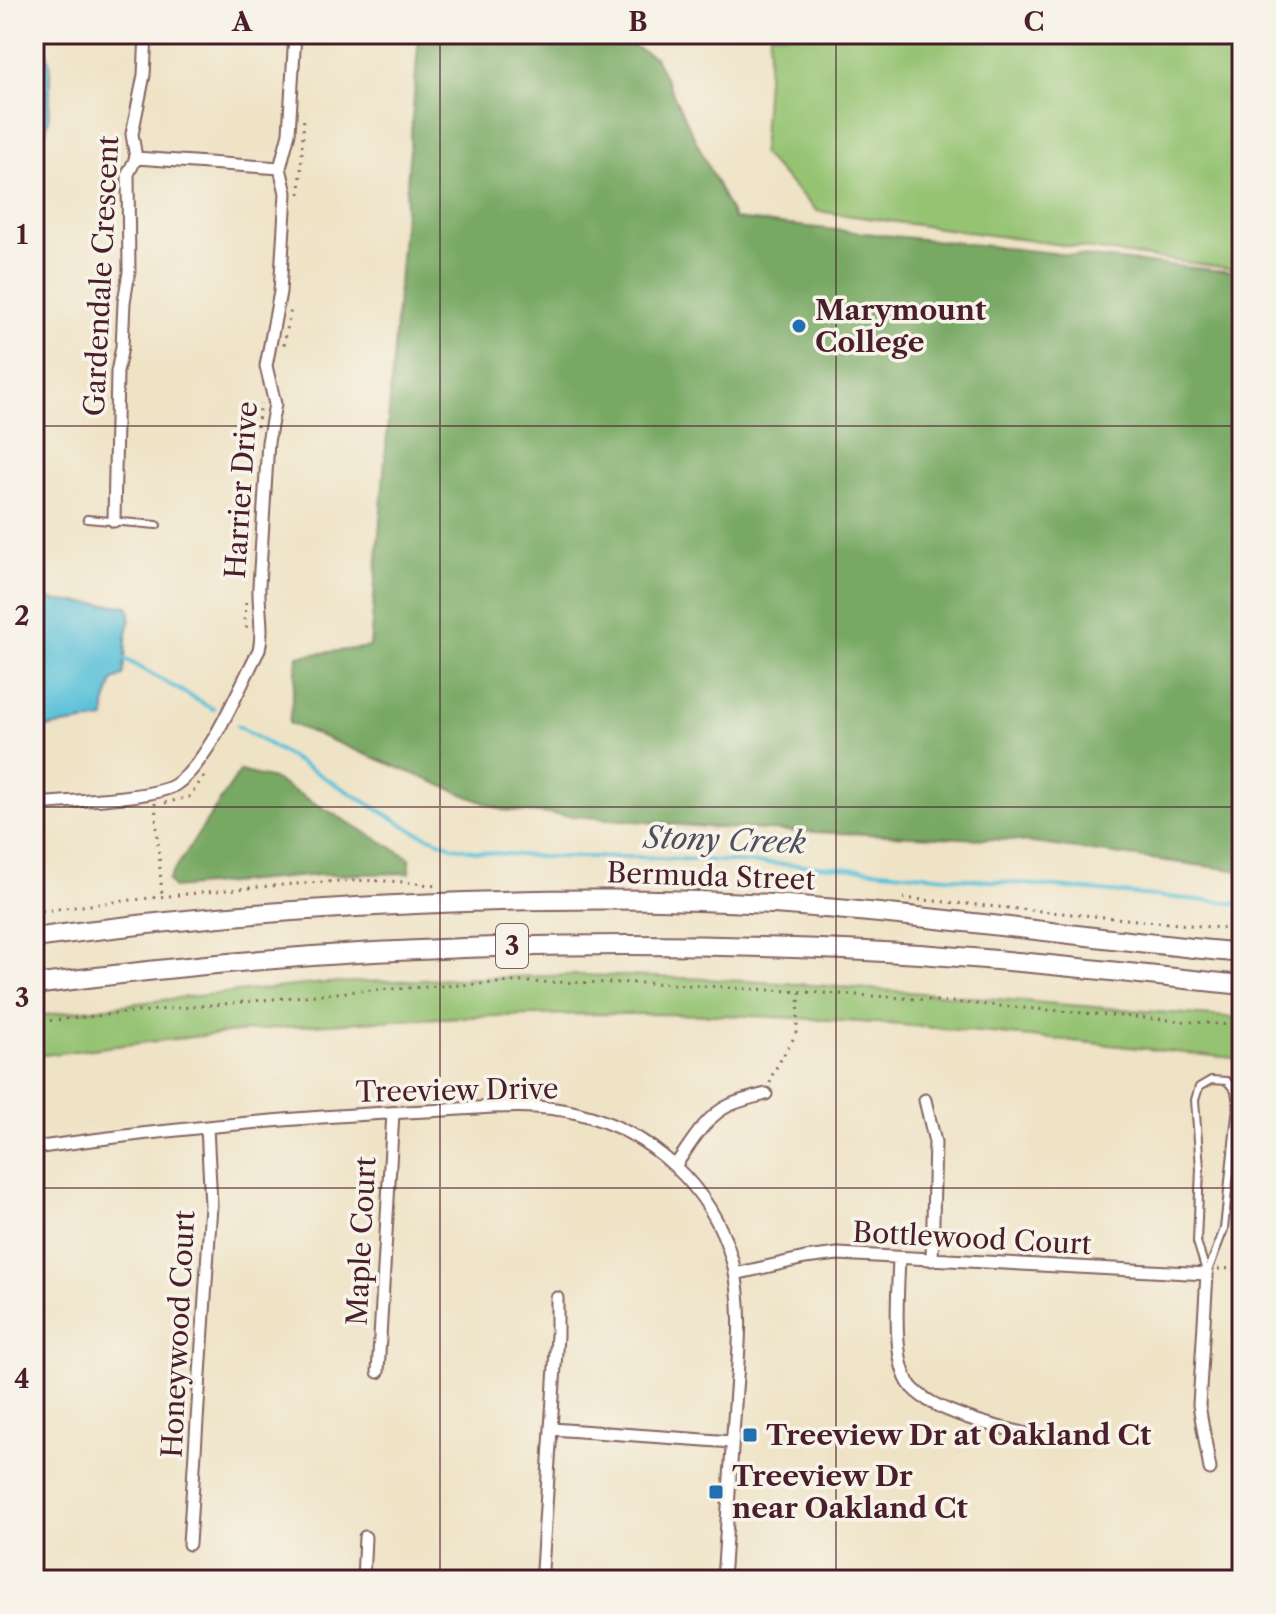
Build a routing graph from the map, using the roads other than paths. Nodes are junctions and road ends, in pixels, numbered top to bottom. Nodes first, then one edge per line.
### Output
1 (146, 34) edge
2 (295, 34) edge
3 (136, 158) junction
4 (280, 168) junction
5 (87, 519) dead end
6 (114, 521) junction
7 (157, 525) dead end
8 (34, 804) edge
9 (34, 938) edge
10 (1242, 953) edge
11 (34, 985) edge
12 (1242, 985) edge
13 (766, 1094) road end
14 (925, 1100) dead end
15 (393, 1113) junction
16 (207, 1127) junction
17 (34, 1148) edge
18 (675, 1166) junction
19 (899, 1258) junction
20 (932, 1260) junction
21 (735, 1274) junction
22 (1207, 1274) junction
23 (557, 1298) dead end
24 (378, 1372) dead end
25 (552, 1429) junction
26 (1050, 1438) dead end
27 (732, 1442) junction
28 (1210, 1469) dead end
29 (365, 1537) dead end
30 (189, 1544) dead end
31 (542, 1570) dead end
32 (363, 1580) edge
33 (723, 1580) edge

1 - 3 street, Gardendale Crescent
2 - 4 street, Harrier Drive
3 - 4 street
3 - 6 street, Gardendale Crescent
4 - 8 street, Harrier Drive
5 - 6 lane
6 - 7 lane
9 - 10 main road, Bermuda Street / 3
11 - 12 main road, 3
13 - 18 street
14 - 20 street
15 - 16 street, Treeview Drive
15 - 18 street, Treeview Drive
15 - 24 street, Maple Court
16 - 17 street, Treeview Drive
16 - 30 street, Honeywood Court
18 - 21 street, Treeview Drive
19 - 20 street, Bottlewood Court
19 - 21 street, Bottlewood Court
19 - 26 street
20 - 22 street, Bottlewood Court
21 - 27 street, Treeview Drive
22 - 22 lane
22 - 28 street
23 - 25 street
25 - 27 street
25 - 31 street
27 - 33 street, Treeview Drive
29 - 32 street

